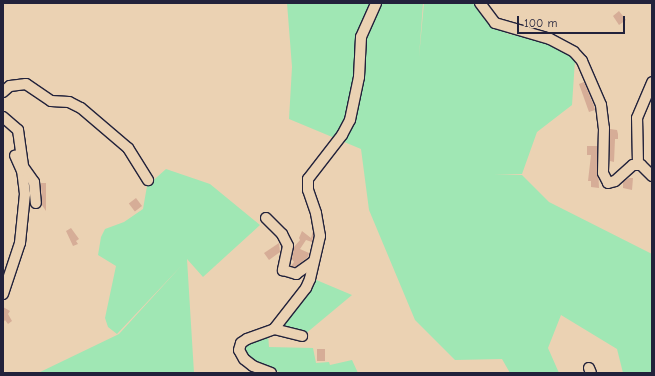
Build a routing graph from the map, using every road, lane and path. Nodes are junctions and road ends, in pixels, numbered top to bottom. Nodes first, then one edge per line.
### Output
1 (376, 3) edge
2 (480, 3) edge
3 (652, 82) edge
4 (3, 92) edge
5 (3, 117) edge
6 (15, 155) dead end
7 (638, 164) junction
8 (21, 165) junction
9 (652, 176) edge
10 (148, 180) dead end
11 (36, 203) dead end
12 (266, 218) dead end
13 (313, 262) junction
14 (3, 294) edge
15 (274, 329) junction
16 (302, 336) dead end
17 (271, 373) edge

1 - 13 street
2 - 7 street
3 - 7 street
4 - 10 street
5 - 8 street
6 - 8 street
7 - 9 street
8 - 11 street
8 - 14 street
12 - 13 street
13 - 15 street
15 - 16 street
15 - 17 street

